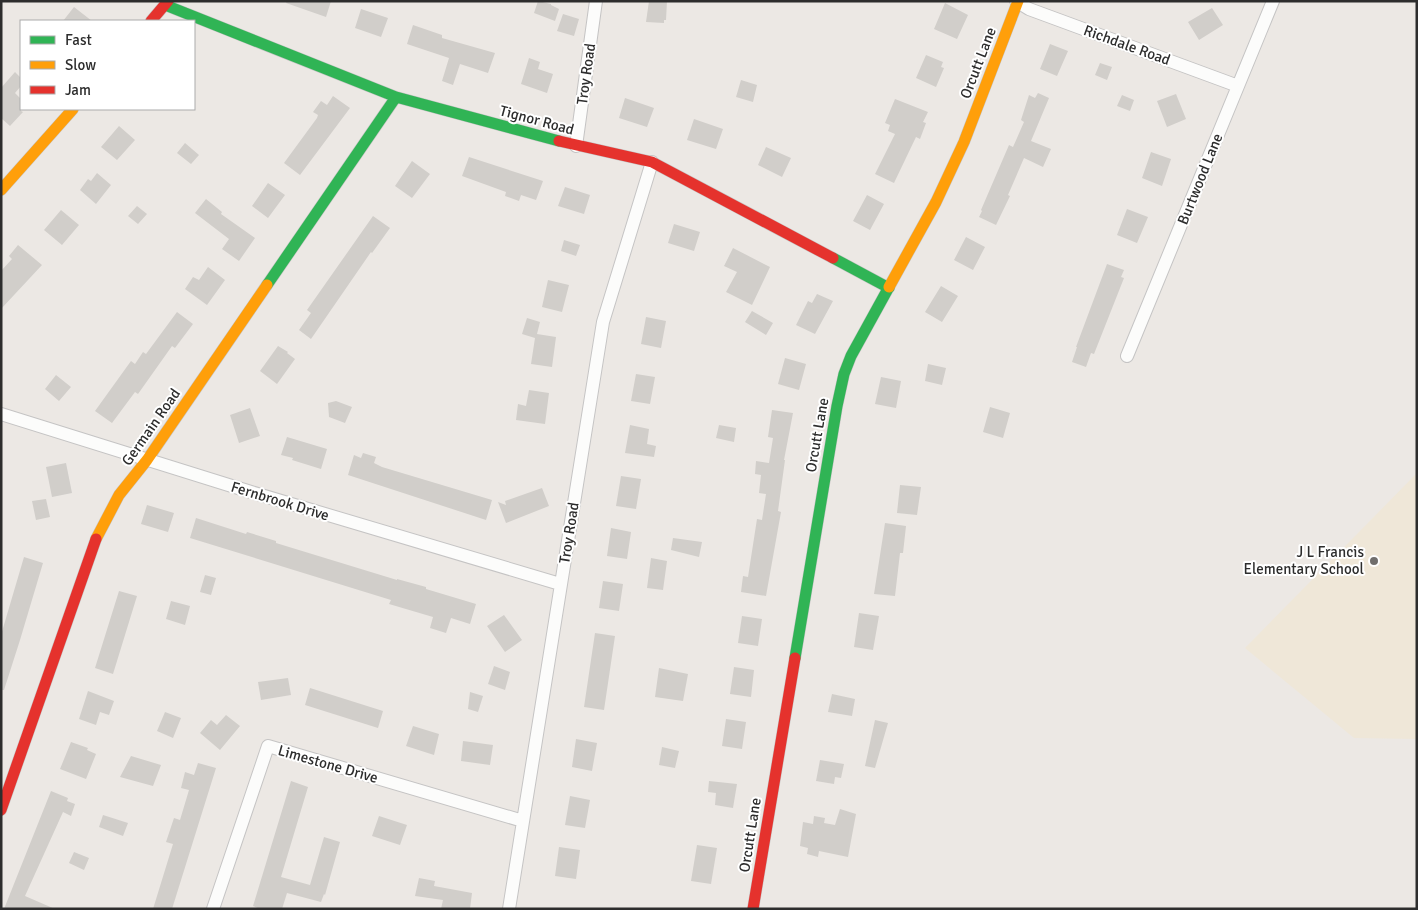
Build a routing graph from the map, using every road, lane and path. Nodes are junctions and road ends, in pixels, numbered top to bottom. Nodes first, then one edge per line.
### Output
1 (596, 1) edge
2 (1017, 1) edge
3 (1273, 1) edge
4 (167, 3) edge
5 (152, 20) edge
6 (1238, 86) junction
7 (396, 97) junction
8 (72, 110) edge
9 (576, 146) junction
10 (652, 162) junction
11 (1, 190) edge
12 (889, 288) junction
13 (1127, 356) dead end
14 (1, 414) edge
15 (147, 460) junction
16 (560, 584) junction
17 (1, 810) edge
18 (523, 821) junction
19 (214, 909) edge
20 (509, 909) edge
21 (753, 909) edge

1 - 9 street, Troy Road
2 - 6 street, Richdale Road
2 - 12 street, Orcutt Lane
3 - 6 street, Burtwood Lane
4 - 5 street
4 - 7 street, Tignor Road
6 - 13 street, Burtwood Lane
7 - 9 street, Tignor Road
7 - 15 street, Germain Road
8 - 11 street
9 - 10 street, Tignor Road
10 - 12 street, Tignor Road
10 - 16 street, Troy Road
12 - 21 street, Orcutt Lane
14 - 15 street, Fernbrook Drive
15 - 16 street, Fernbrook Drive
15 - 17 street, Germain Road
16 - 18 street, Troy Road
18 - 19 street, Limestone Drive
18 - 20 street, Troy Road

